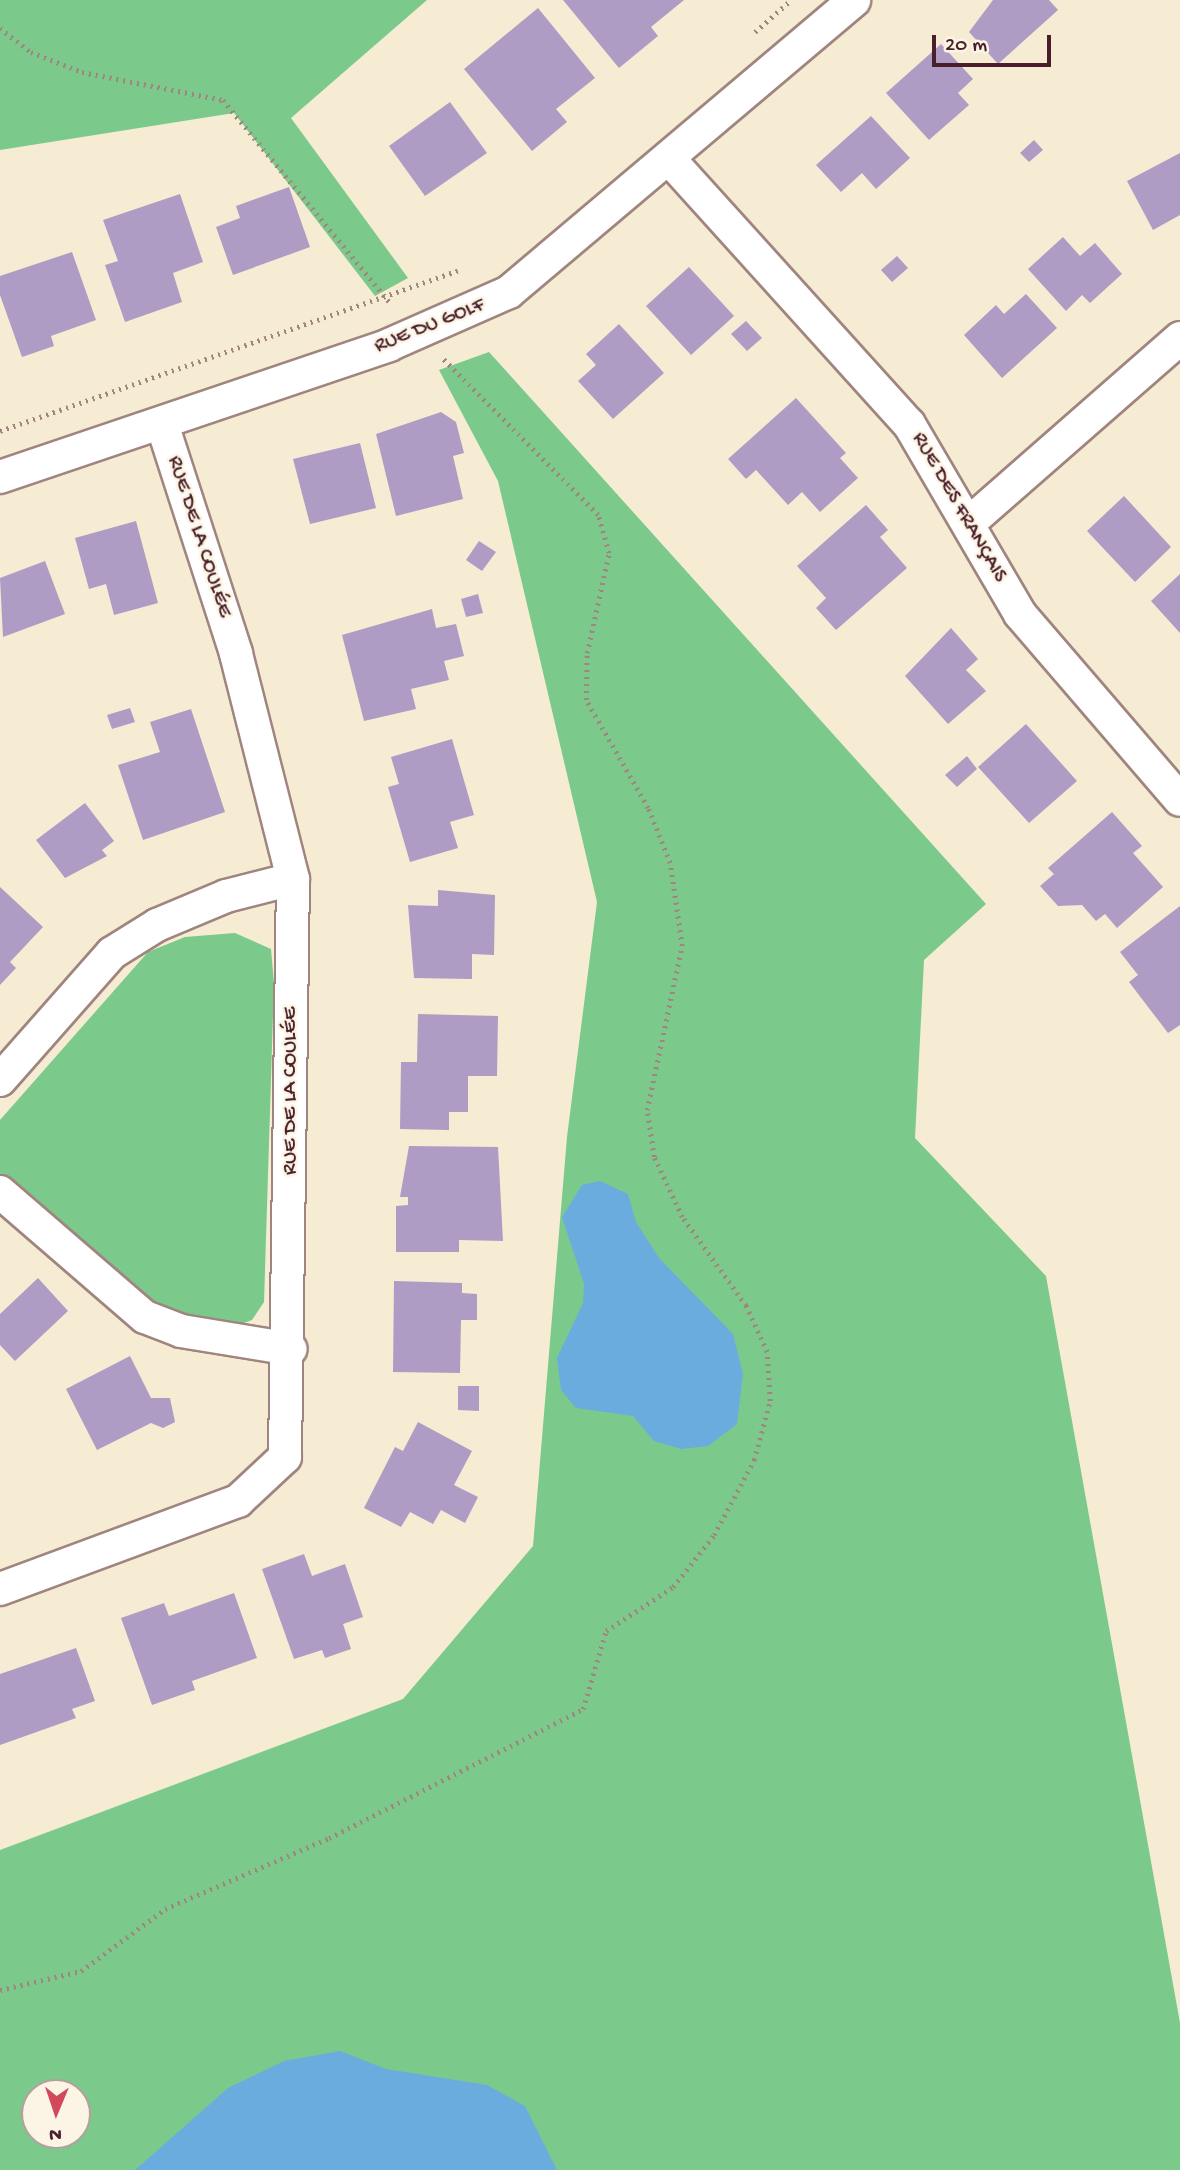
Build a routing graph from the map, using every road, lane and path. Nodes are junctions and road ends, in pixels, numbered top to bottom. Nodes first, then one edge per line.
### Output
1 (791, 0) edge
2 (854, 0) edge
3 (0, 28) edge
4 (746, 39) dead end
5 (671, 162) junction
6 (464, 269) dead end
7 (385, 297) junction
8 (420, 333) junction
9 (1180, 338) edge
10 (162, 424) junction
11 (0, 431) edge
12 (0, 477) edge
13 (969, 523) junction
14 (1180, 800) edge
15 (293, 879) junction
16 (0, 1080) edge
17 (0, 1192) edge
18 (291, 1349) junction
19 (0, 1589) edge
20 (0, 1990) edge

1 - 4 path
2 - 5 street, RUE DU GOLF
3 - 7 path
5 - 8 street, RUE DU GOLF
5 - 13 street, RUE DES FRANÇAIS
6 - 7 path, RUE DU GOLF
7 - 8 path
7 - 11 path, RUE DU GOLF
8 - 10 street, RUE DU GOLF
8 - 20 path
9 - 13 street
10 - 12 street, RUE DU GOLF
10 - 15 street, RUE DE LA COULÉE
13 - 14 street, RUE DES FRANÇAIS
15 - 16 street
15 - 18 street, RUE DE LA COULÉE
17 - 18 street
18 - 19 street, RUE DE LA COULÉE

